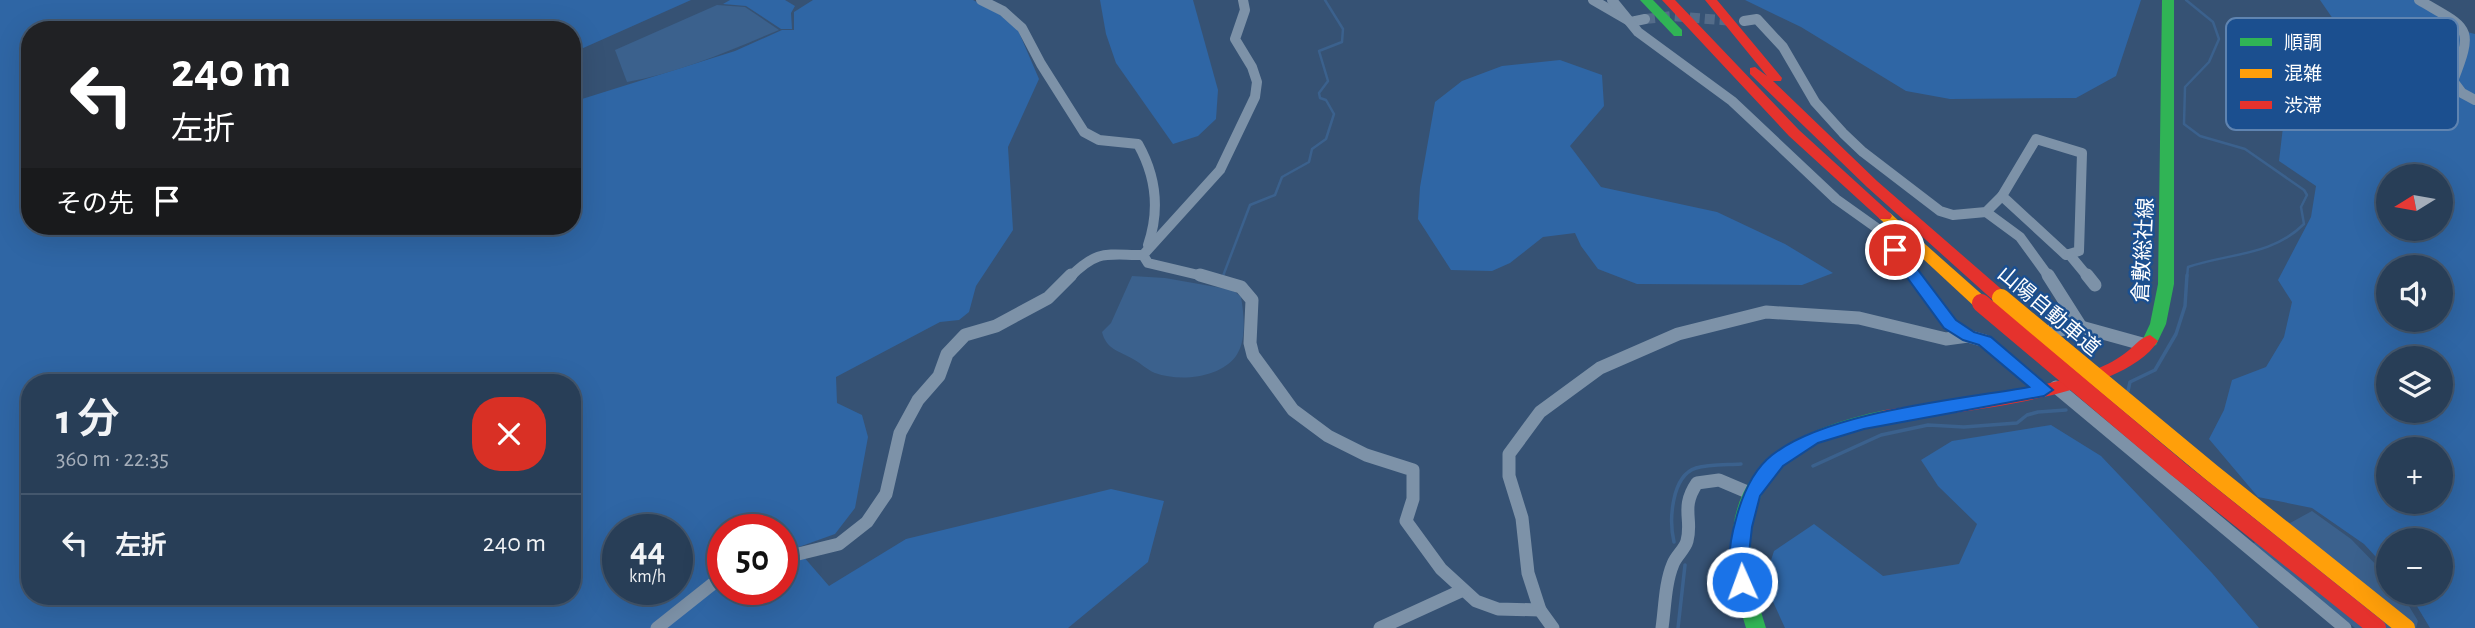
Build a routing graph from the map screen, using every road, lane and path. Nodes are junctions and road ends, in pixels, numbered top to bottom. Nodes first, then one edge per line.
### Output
1 (981, 0) edge
2 (1243, 0) edge
3 (1593, 0) edge
4 (1612, 0) edge
5 (1646, 0) edge
6 (1668, 0) edge
7 (1688, 0) edge
8 (1712, 0) edge
9 (2168, 0) edge
10 (2420, 0) edge
11 (2448, 18) edge
12 (1645, 19) tunnel mouth
13 (1631, 22) junction
14 (1744, 22) tunnel mouth
15 (2458, 25) edge
16 (2458, 70) edge
17 (2458, 87) edge
18 (2475, 100) edge
19 (2002, 196) junction
20 (1986, 212) junction
21 (1930, 236) junction
22 (1910, 241) junction
23 (2070, 254) junction
24 (1143, 255) junction
25 (2095, 285) dead end
26 (2081, 327) junction
27 (1968, 336) junction
28 (1985, 341) junction
29 (2146, 345) junction
30 (2050, 389) junction
31 (1752, 494) junction
32 (798, 554) edge
33 (707, 588) edge
34 (1463, 590) junction
35 (1540, 610) junction
36 (657, 628) edge
37 (1380, 628) edge
38 (1553, 628) edge
39 (1662, 628) edge
40 (1756, 628) edge
41 (2345, 628) edge
42 (2377, 628) edge
43 (2406, 628) edge

1 - 24 street
2 - 24 street
3 - 13 street
4 - 13 street
5 - 22 main road
6 - 22 main road, 山陽自動車道
7 - 21 main road, 山陽自動車道
8 - 21 main road
9 - 29 main road, 倉敷総社線
10 - 11 street
12 - 13 street
13 - 27 street
14 - 20 street
15 - 16 street
17 - 18 street
19 - 20 street
19 - 23 street
19 - 23 street
20 - 26 street
21 - 43 main road, 山陽自動車道, bridge
22 - 42 main road, 山陽自動車道, bridge
23 - 25 street
24 - 32 street
24 - 34 street
26 - 28 street
26 - 29 street
27 - 28 street
27 - 35 street
28 - 30 street
29 - 30 main road, 倉敷総社線
30 - 31 main road, 倉敷総社線
30 - 41 street
31 - 39 street
31 - 40 main road, 倉敷総社線
33 - 36 street
34 - 35 street
34 - 37 street
35 - 38 street

